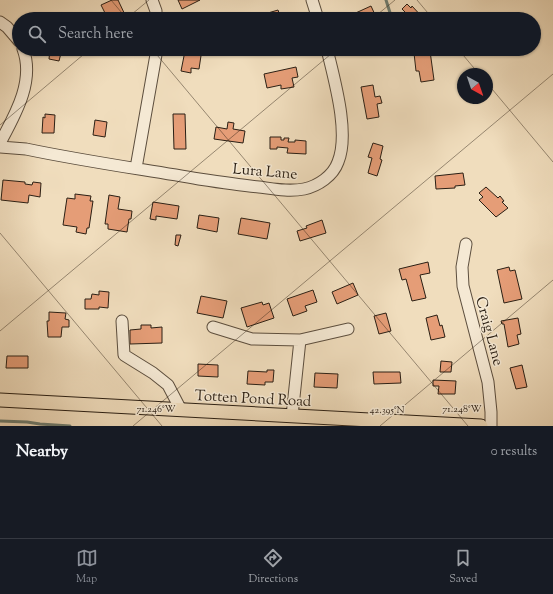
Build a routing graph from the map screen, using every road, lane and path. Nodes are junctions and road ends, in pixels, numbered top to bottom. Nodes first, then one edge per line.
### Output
1 (152, 0) edge
2 (312, 0) edge
3 (156, 12) edge
4 (316, 12) edge
5 (0, 22) edge
6 (12, 33) edge
7 (25, 56) edge
8 (156, 56) edge
9 (329, 56) edge
10 (0, 143) edge
11 (0, 147) edge
12 (136, 168) junction
13 (466, 244) dead end
14 (122, 321) dead end
15 (213, 327) dead end
16 (348, 329) dead end
17 (300, 340) junction
18 (0, 400) edge
19 (181, 410) junction
20 (292, 416) junction
21 (481, 426) edge
22 (490, 426) edge

1 - 3 street
2 - 4 street
5 - 6 street
7 - 10 street
8 - 12 street
9 - 12 street, Lura Lane
11 - 12 street, Lura Lane
13 - 22 street, Craig Lane
14 - 19 street
15 - 17 street
16 - 17 street
17 - 20 street
18 - 19 main road, Totten Pond Road
19 - 20 main road, Totten Pond Road
20 - 21 main road, Totten Pond Road

